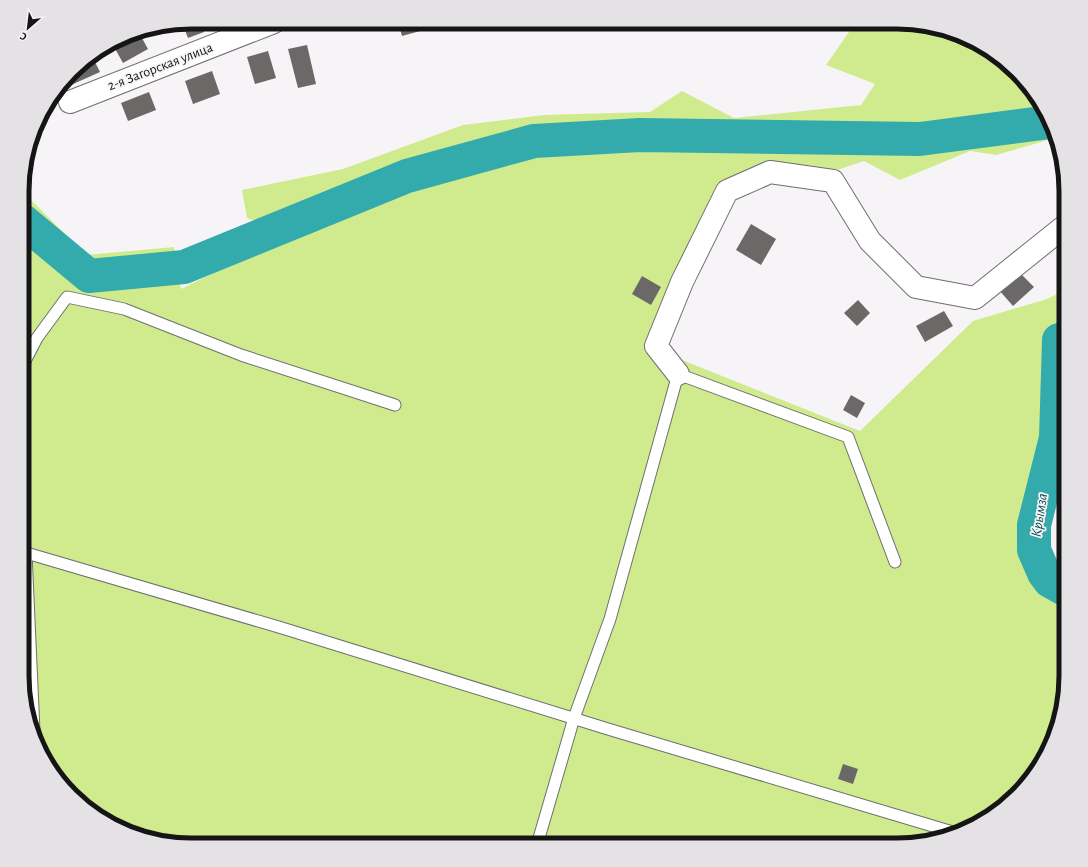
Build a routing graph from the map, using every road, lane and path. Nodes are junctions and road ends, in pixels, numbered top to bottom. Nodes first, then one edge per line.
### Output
1 (256, 29) edge
2 (70, 102) dead end
3 (1059, 231) edge
4 (29, 353) edge
5 (678, 374) junction
6 (396, 405) dead end
7 (29, 551) edge
8 (895, 562) dead end
9 (29, 640) edge
10 (33, 711) edge
11 (574, 718) junction
12 (946, 830) edge
13 (539, 838) edge

1 - 2 street, 2-я Загорская улица
3 - 5 street
4 - 6 lane
5 - 8 lane
5 - 11 lane
7 - 11 lane
9 - 10 lane
11 - 12 lane
11 - 13 lane

